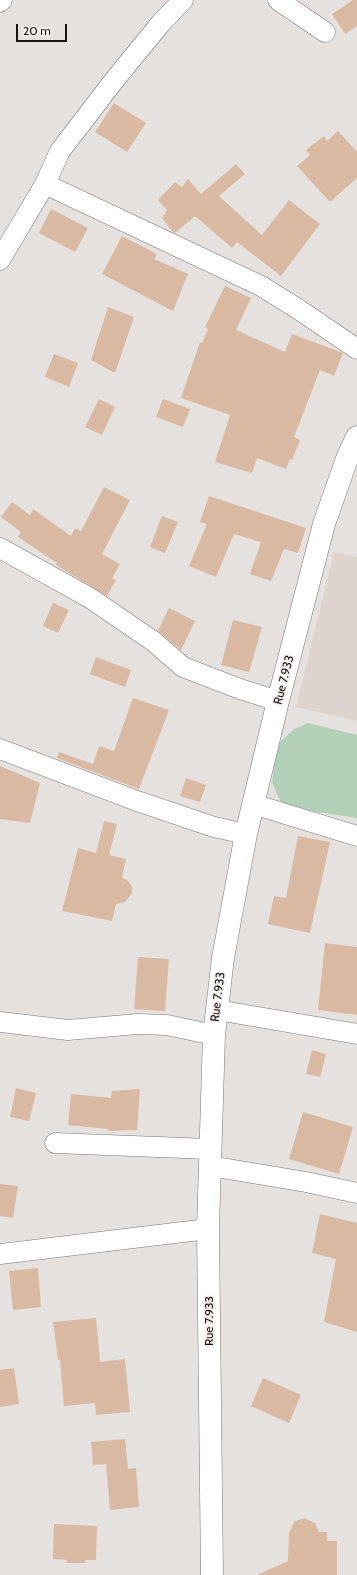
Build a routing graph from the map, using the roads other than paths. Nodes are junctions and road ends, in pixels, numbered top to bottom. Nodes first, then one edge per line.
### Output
1 (183, 0) edge
2 (278, 0) edge
3 (325, 32) dead end
4 (45, 184) junction
5 (0, 260) edge
6 (357, 349) edge
7 (357, 437) edge
8 (0, 548) edge
9 (278, 701) junction
10 (0, 749) edge
11 (253, 804) junction
12 (246, 834) junction
13 (357, 836) edge
14 (217, 1010) junction
15 (0, 1022) edge
16 (357, 1034) edge
17 (214, 1035) junction
18 (55, 1143) dead end
19 (210, 1158) junction
20 (357, 1193) edge
21 (208, 1229) junction
22 (0, 1254) edge
23 (212, 1575) edge

1 - 4 street
2 - 3 street
4 - 5 street
4 - 6 street
7 - 9 street, Rue 7.933
8 - 9 street
9 - 11 street, Rue 7.933
10 - 12 street
11 - 12 street, Rue 7.933
11 - 13 street
12 - 14 street, Rue 7.933
14 - 16 street
14 - 17 street, Rue 7.933
15 - 17 street
17 - 19 street, Rue 7.933
18 - 19 street
19 - 20 street
19 - 21 street, Rue 7.933
21 - 22 street
21 - 23 street, Rue 7.933

